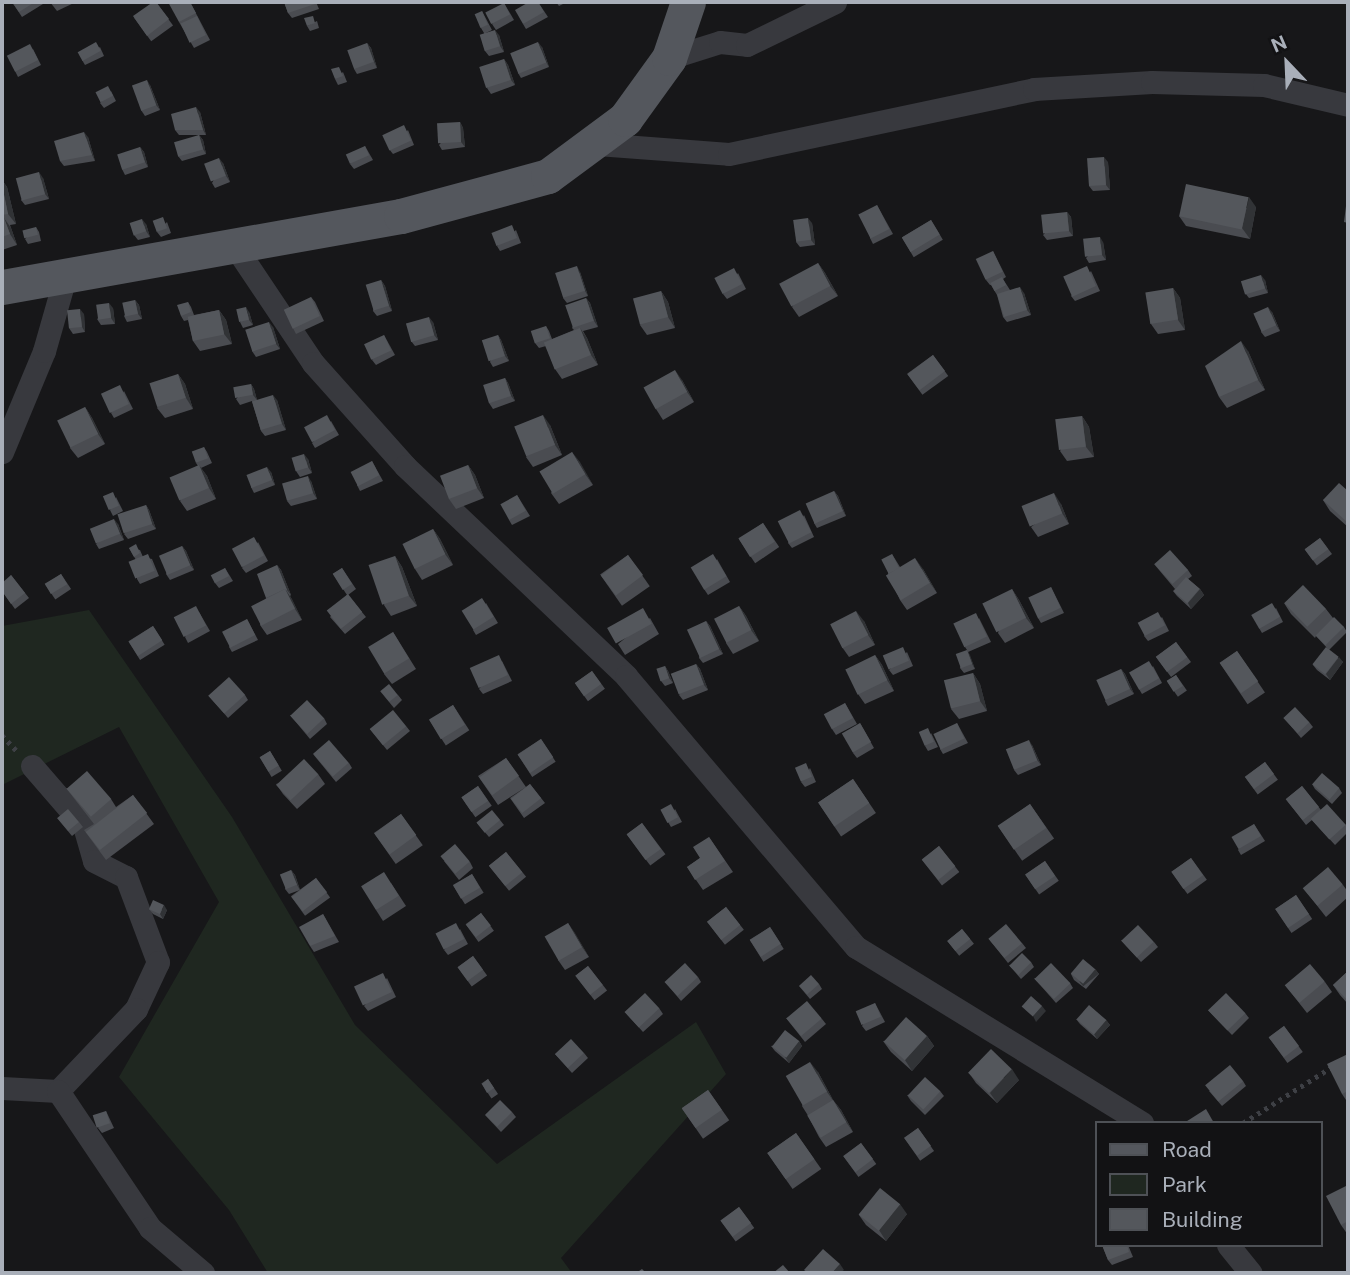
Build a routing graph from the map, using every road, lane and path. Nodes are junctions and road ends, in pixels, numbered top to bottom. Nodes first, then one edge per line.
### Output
1 (688, 2) edge
2 (835, 2) edge
3 (669, 58) junction
4 (1348, 106) edge
5 (597, 144) junction
6 (236, 248) junction
7 (66, 274) junction
8 (2, 287) edge
9 (2, 452) edge
10 (32, 766) dead end
11 (1337, 1064) edge
12 (2, 1088) edge
13 (58, 1091) junction
14 (1139, 1121) edge
15 (1246, 1121) edge
16 (1230, 1247) edge
17 (203, 1273) edge
18 (1251, 1273) edge

1 - 3 main road
2 - 3 street
3 - 5 main road
4 - 5 street
5 - 6 main road
6 - 7 main road
6 - 14 street
7 - 8 main road
7 - 9 street
10 - 13 street
11 - 15 path
12 - 13 street
13 - 17 street
16 - 18 street

